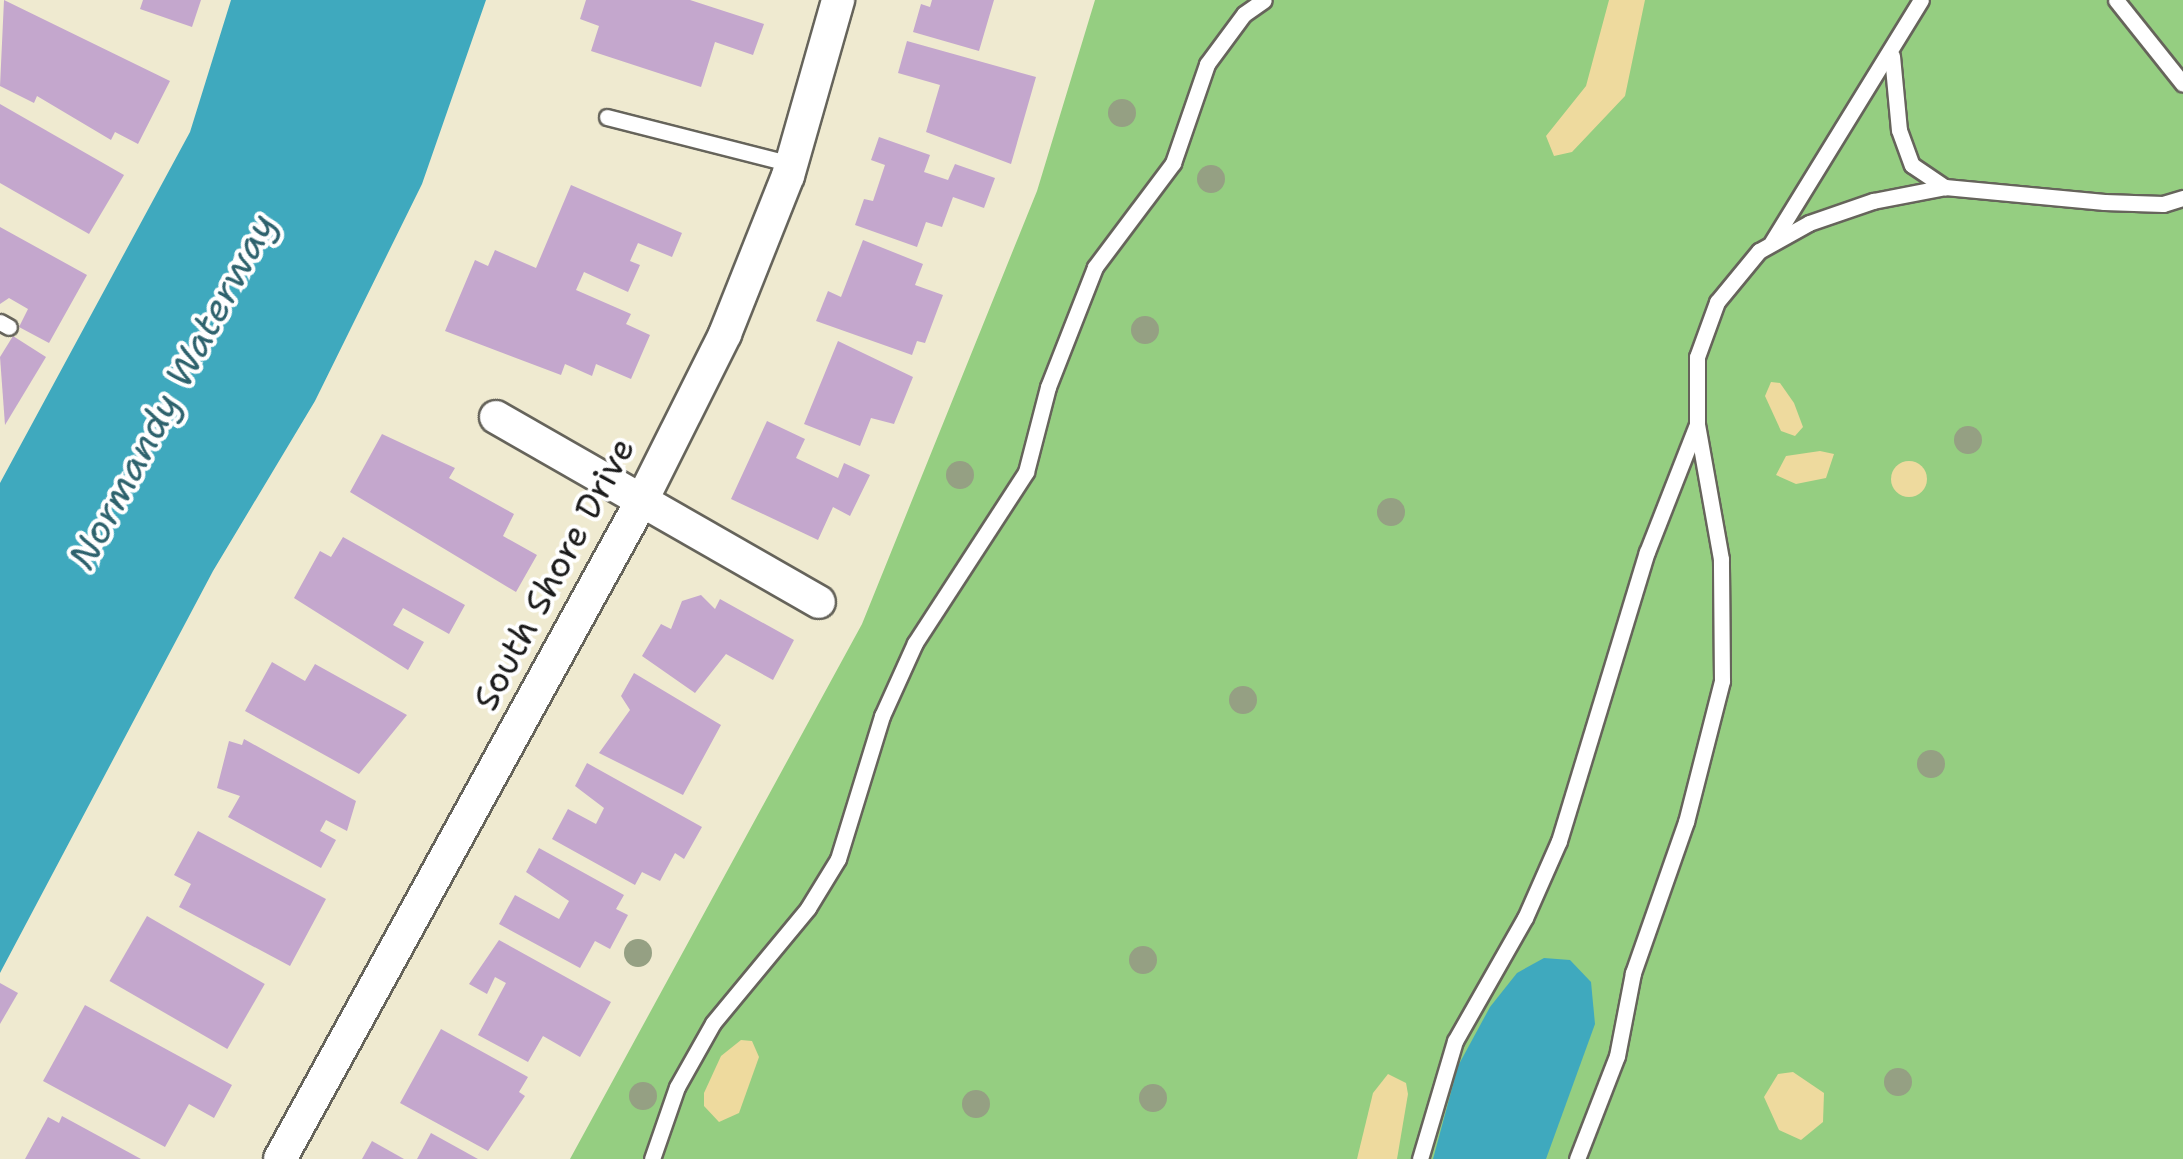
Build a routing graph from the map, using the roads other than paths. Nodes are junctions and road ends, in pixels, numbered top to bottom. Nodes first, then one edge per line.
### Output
1 (838, 0) edge
2 (1264, 0) edge
3 (1920, 0) edge
4 (2116, 0) edge
5 (1892, 56) junction
6 (2183, 84) edge
7 (607, 117) dead end
8 (791, 164) junction
9 (1945, 187) junction
10 (2183, 198) edge
11 (1770, 245) junction
12 (496, 416) dead end
13 (1697, 424) junction
14 (640, 504) junction
15 (818, 602) dead end
16 (280, 1159) edge
17 (652, 1159) edge
18 (1420, 1159) edge
19 (1577, 1159) edge

1 - 8 street, South Shore Drive
2 - 17 lane
3 - 5 lane
4 - 6 lane
5 - 9 lane
5 - 11 lane
7 - 8 lane
8 - 14 street, South Shore Drive
9 - 10 lane
9 - 11 lane
11 - 13 lane
12 - 14 street
13 - 18 lane
13 - 19 lane
14 - 15 street
14 - 16 street, South Shore Drive

